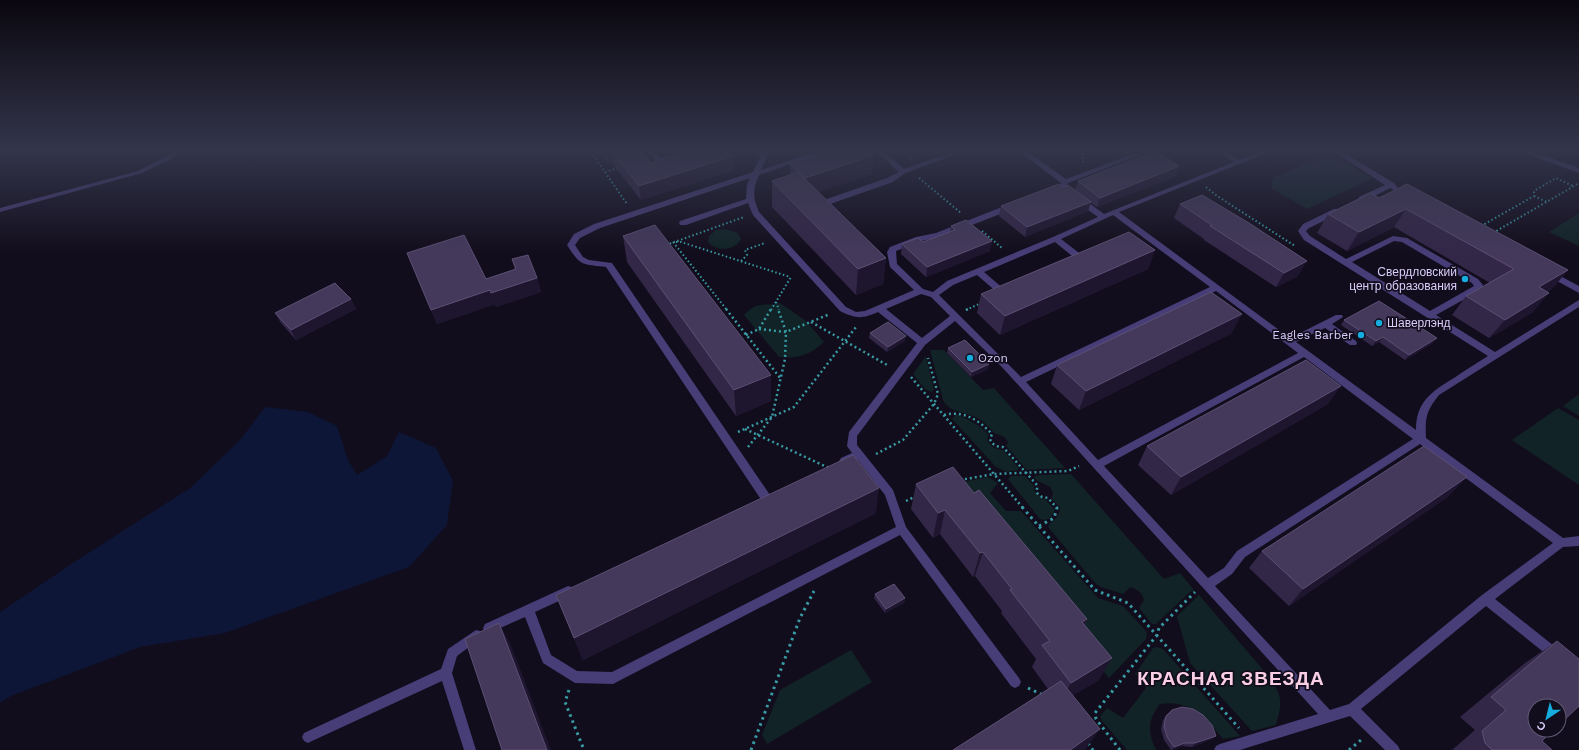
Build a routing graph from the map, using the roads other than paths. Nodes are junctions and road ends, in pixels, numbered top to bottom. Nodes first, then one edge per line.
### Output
1 (98, 184) edge
2 (724, 184) edge
3 (751, 184) edge
4 (879, 184) edge
5 (1059, 184) edge
6 (1066, 184) edge
7 (1186, 184) edge
8 (1388, 184) edge
9 (1061, 186) junction
10 (1391, 186) junction
11 (1404, 193) edge
12 (750, 200) junction
13 (827, 202) edge
14 (1356, 202) edge
15 (1020, 203) edge
16 (1341, 209) edge
17 (0, 210) edge
18 (1114, 212) junction
19 (1103, 217) junction
20 (683, 222) dead end
21 (1056, 239) junction
22 (1080, 258) edge
23 (1346, 262) junction
24 (1538, 268) edge
25 (978, 271) junction
26 (1216, 288) junction
27 (1579, 290) edge
28 (920, 291) junction
29 (934, 295) junction
30 (984, 299) edge
31 (1579, 303) edge
32 (879, 308) junction
33 (1430, 315) junction
34 (956, 316) junction
35 (1339, 317) dead end
36 (1325, 324) junction
37 (922, 342) junction
38 (1290, 342) junction
39 (1353, 343) dead end
40 (1304, 353) junction
41 (1495, 356) junction
42 (1020, 381) junction
43 (1421, 439) junction
44 (860, 457) junction
45 (1095, 463) junction
46 (829, 468) edge
47 (766, 498) edge
48 (902, 529) junction
49 (1579, 541) edge
50 (1562, 543) junction
51 (1207, 585) junction
52 (578, 586) edge
53 (1486, 599) junction
54 (528, 610) junction
55 (1567, 663) edge
56 (446, 673) junction
57 (1015, 682) road end
58 (1352, 710) junction
59 (1329, 717) junction
60 (308, 737) dead end
61 (470, 750) edge
62 (1220, 750) edge
63 (1394, 750) edge

1 - 17 lane
2 - 47 lane
3 - 12 lane
4 - 13 lane
5 - 9 lane
6 - 9 lane
7 - 18 lane
8 - 10 lane
9 - 19 lane
10 - 11 lane
10 - 14 lane
12 - 20 lane
12 - 32 lane
15 - 28 lane
16 - 23 lane
18 - 19 lane
18 - 26 lane
19 - 21 lane
21 - 22 lane
21 - 25 lane
23 - 33 lane
23 - 33 lane
24 - 27 lane
25 - 29 lane
25 - 30 lane
26 - 38 lane
26 - 42 lane
28 - 29 lane
28 - 32 lane
29 - 34 lane
31 - 41 lane
32 - 37 lane
33 - 41 lane
34 - 37 lane
34 - 42 lane
35 - 36 lane
36 - 38 lane
36 - 39 lane
37 - 44 lane
38 - 40 lane
40 - 43 lane
40 - 45 lane
41 - 43 lane
42 - 45 lane
43 - 50 lane
43 - 51 lane
44 - 46 lane
44 - 48 lane
45 - 51 lane
48 - 54 lane
48 - 57 lane
49 - 50 lane
50 - 53 lane
51 - 59 lane
52 - 54 lane
53 - 55 lane
53 - 58 lane
54 - 56 lane
56 - 60 lane
56 - 61 lane
58 - 59 lane
58 - 63 lane
59 - 62 lane

